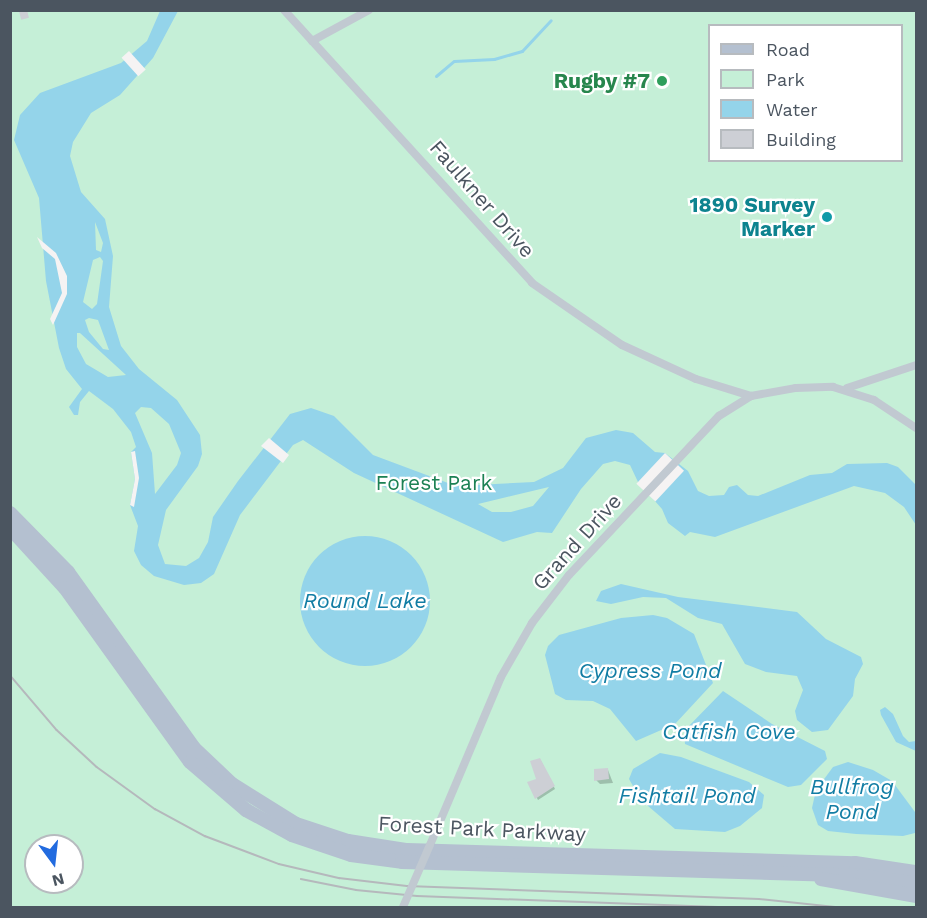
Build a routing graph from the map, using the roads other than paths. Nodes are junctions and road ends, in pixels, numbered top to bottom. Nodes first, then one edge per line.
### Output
1 (284, 10) edge
2 (369, 10) edge
3 (312, 40) junction
4 (916, 364) edge
5 (847, 388) junction
6 (751, 396) junction
7 (916, 428) edge
8 (10, 513) edge
9 (10, 528) edge
10 (912, 870) edge
11 (804, 874) junction
12 (916, 884) edge
13 (916, 896) edge
14 (403, 907) edge

1 - 3 street, Faulkner Drive
2 - 3 street
3 - 6 street, Faulkner Drive
4 - 5 street
5 - 6 street, Grand Drive
5 - 7 street, Grand Drive
6 - 14 street, Grand Drive, bridge
8 - 10 main road, Forest Park Parkway
9 - 11 main road, Forest Park Parkway
11 - 12 main road, Forest Park Parkway
11 - 13 main road

